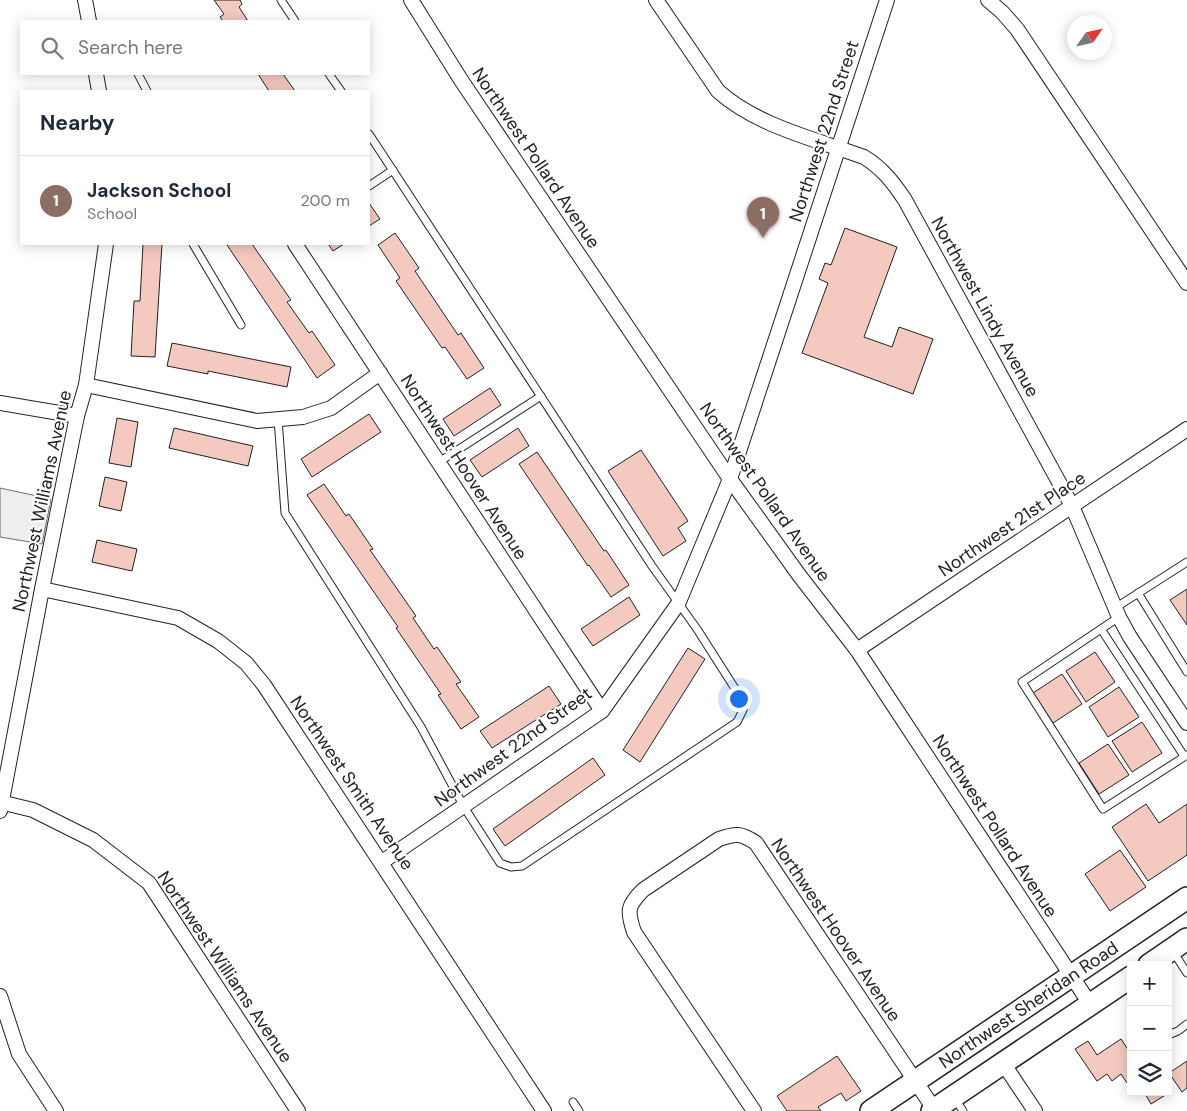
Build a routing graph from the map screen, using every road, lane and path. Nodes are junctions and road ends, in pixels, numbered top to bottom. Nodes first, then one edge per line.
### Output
1 (86, 0) edge
2 (281, 0) edge
3 (411, 0) edge
4 (656, 0) edge
5 (887, 0) edge
6 (988, 0) edge
7 (89, 20) edge
8 (294, 20) edge
9 (96, 75) edge
10 (139, 75) edge
11 (331, 75) edge
12 (99, 90) edge
13 (146, 90) edge
14 (340, 90) edge
15 (370, 136) edge
16 (838, 147) junction
17 (393, 170) junction
18 (370, 185) edge
19 (106, 245) edge
20 (194, 245) edge
21 (296, 245) edge
22 (1187, 282) edge
23 (241, 325) dead end
24 (380, 373) junction
25 (86, 385) junction
26 (541, 396) junction
27 (0, 403) edge
28 (77, 416) junction
29 (278, 419) junction
30 (1187, 429) edge
31 (439, 462) junction
32 (730, 479) junction
33 (1072, 506) junction
34 (1187, 562) edge
35 (42, 589) junction
36 (1138, 593) junction
37 (678, 604) junction
38 (1117, 612) junction
39 (1101, 629) junction
40 (857, 650) junction
41 (1187, 672) edge
42 (602, 711) junction
43 (1187, 724) edge
44 (1186, 755) edge
45 (1, 805) edge
46 (464, 807) junction
47 (382, 862) junction
48 (1187, 898) edge
49 (1179, 944) edge
50 (1155, 961) edge
51 (1187, 973) edge
52 (1071, 976) junction
53 (1127, 983) edge
54 (0, 996) edge
55 (1090, 1004) junction
56 (1187, 1024) edge
57 (1172, 1033) edge
58 (1003, 1063) junction
59 (915, 1081) junction
60 (573, 1102) dead end
61 (958, 1104) edge
62 (1031, 1108) edge
63 (933, 1110) edge
64 (56, 1111) edge
65 (298, 1111) edge
66 (544, 1111) edge
67 (579, 1111) edge
68 (754, 1111) edge
69 (871, 1111) edge

1 - 7 street
2 - 8 lane
3 - 32 street, Northwest Pollard Avenue
4 - 16 street, Northwest Lindy Avenue
5 - 16 street, Northwest 22nd Street
6 - 22 street
9 - 12 street
10 - 13 lane
11 - 14 lane
15 - 17 lane
16 - 32 street, Northwest 22nd Street
16 - 33 street, Northwest Lindy Avenue
17 - 18 lane
17 - 26 lane
19 - 25 street, Northwest Williams Avenue
20 - 23 lane
21 - 24 street, Northwest Hoover Avenue
24 - 29 street
24 - 31 street, Northwest Hoover Avenue
25 - 28 street, Northwest Williams Avenue
25 - 29 street
26 - 31 lane
26 - 37 lane
27 - 28 street
28 - 35 street, Northwest Williams Avenue
29 - 46 lane
30 - 33 street, Northwest 21st Place
31 - 42 street, Northwest Hoover Avenue
32 - 37 street, Northwest 22nd Street
32 - 40 street, Northwest Pollard Avenue
33 - 38 street, Northwest Lindy Avenue
33 - 40 street, Northwest 21st Place
34 - 36 lane
35 - 45 street, Northwest Williams Avenue
35 - 47 street, Northwest Smith Avenue
36 - 38 lane
36 - 41 lane
37 - 42 street, Northwest 22nd Street
37 - 46 lane
38 - 39 lane
38 - 43 street, Northwest Lindy Avenue
39 - 44 lane
39 - 44 lane
40 - 52 street, Northwest Pollard Avenue
42 - 46 street, Northwest 22nd Street
45 - 65 street, Northwest Williams Avenue
46 - 47 street, Northwest 22nd Street
47 - 66 street, Northwest Smith Avenue
48 - 52 main road, Northwest Sheridan Road
49 - 50 main road
49 - 51 lane
52 - 55 street, Northwest Pollard Avenue
52 - 59 main road, Northwest Sheridan Road
53 - 55 main road, Northwest Sheridan Road
54 - 64 street
55 - 58 main road, Northwest Sheridan Road
56 - 57 lane
58 - 61 main road, Northwest Sheridan Road
58 - 62 street
59 - 63 street, Northwest Hoover Avenue
59 - 68 street, Northwest Hoover Avenue
59 - 69 main road, Northwest Sheridan Road
60 - 67 lane
61 - 63 main road, Northwest Sheridan Road

